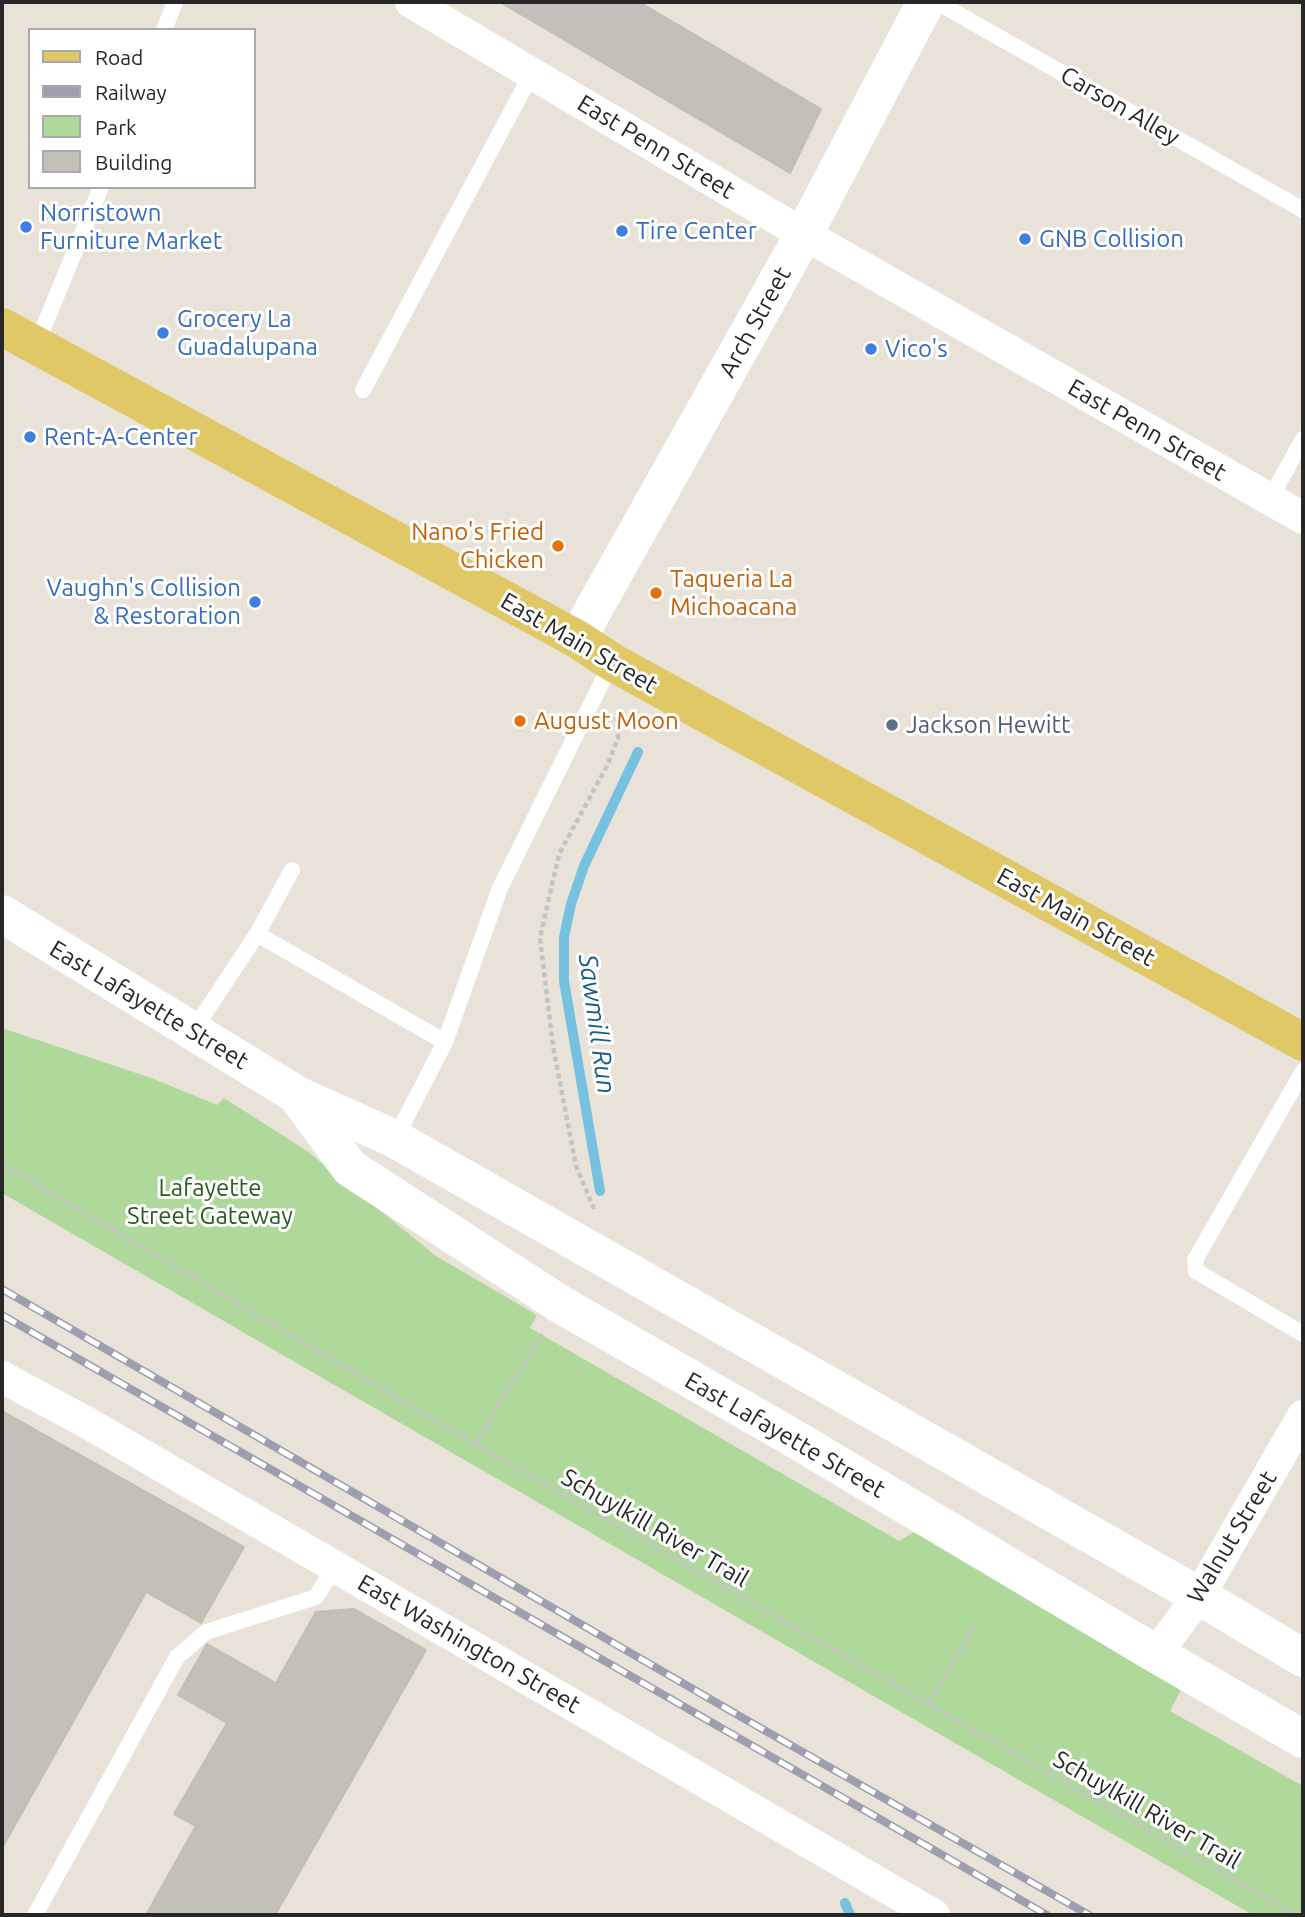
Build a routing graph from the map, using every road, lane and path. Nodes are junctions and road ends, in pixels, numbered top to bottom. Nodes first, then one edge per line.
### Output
1 (175, 2) edge
2 (411, 2) edge
3 (926, 2) edge
4 (937, 2) edge
5 (165, 28) edge
6 (532, 73) junction
7 (100, 189) edge
8 (1303, 210) edge
9 (804, 234) junction
10 (2, 327) edge
11 (36, 346) junction
12 (363, 390) dead end
13 (1303, 439) edge
14 (1270, 499) junction
15 (1303, 518) edge
16 (577, 639) junction
17 (612, 663) junction
18 (292, 870) dead end
19 (2, 915) edge
20 (257, 934) junction
21 (192, 1032) junction
22 (445, 1042) junction
23 (1303, 1042) edge
24 (1303, 1071) edge
25 (297, 1095) junction
26 (395, 1139) junction
27 (2, 1164) edge
28 (590, 1250) junction
29 (560, 1304) junction
30 (1303, 1334) edge
31 (2, 1377) edge
32 (1303, 1416) edge
33 (475, 1444) junction
34 (335, 1566) junction
35 (1199, 1595) junction
36 (975, 1623) dead end
37 (1156, 1654) junction
38 (1303, 1658) edge
39 (929, 1705) junction
40 (1303, 1739) edge
41 (35, 1915) edge
42 (934, 1915) edge
43 (1296, 1915) edge

1 - 5 lane
2 - 6 street, East Penn Street
3 - 9 street, Arch Street
4 - 8 lane, Carson Alley
6 - 9 street, East Penn Street
6 - 12 lane
7 - 11 lane
9 - 14 street, East Penn Street
9 - 16 street, Arch Street
10 - 11 main road, East Main Street
11 - 16 main road, East Main Street
13 - 14 lane
14 - 15 street, East Penn Street
16 - 17 main road, East Main Street
17 - 22 lane
17 - 23 main road, East Main Street
17 - 28 path
18 - 20 lane
19 - 21 street, East Lafayette Street
20 - 21 lane
20 - 22 lane
21 - 25 street, East Lafayette Street
22 - 26 lane
24 - 30 lane
25 - 26 street, East Lafayette Street
25 - 29 street, East Lafayette Street
26 - 28 street, East Lafayette Street
27 - 33 path, Schuylkill River Trail
28 - 35 street, East Lafayette Street
29 - 33 path
29 - 37 street, East Lafayette Street
31 - 34 street, East Washington Street
32 - 35 street, Walnut Street
33 - 39 path, Schuylkill River Trail
34 - 41 lane
34 - 42 street, East Washington Street
35 - 37 street, Walnut Street
35 - 38 street, East Lafayette Street
36 - 39 path
37 - 40 street, East Lafayette Street
39 - 43 path, Schuylkill River Trail

